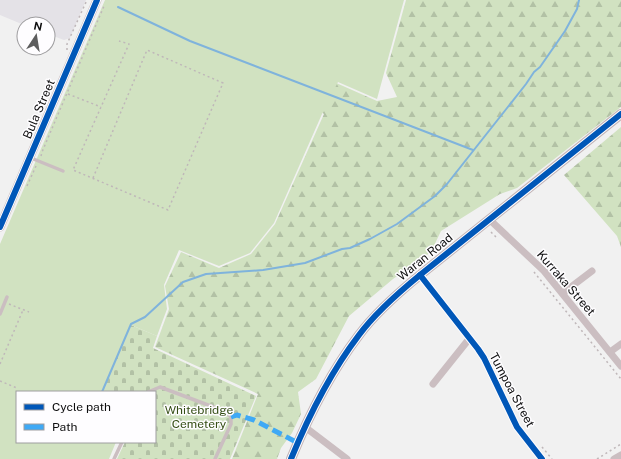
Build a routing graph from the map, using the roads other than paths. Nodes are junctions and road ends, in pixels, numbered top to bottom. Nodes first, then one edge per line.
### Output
1 (97, 0) edge
2 (621, 114) edge
3 (34, 160) junction
4 (63, 171) dead end
5 (4, 208) edge
6 (490, 220) junction
7 (0, 227) edge
8 (592, 270) dead end
9 (420, 275) junction
10 (563, 293) junction
11 (7, 297) dead end
12 (0, 314) edge
13 (469, 338) junction
14 (621, 344) edge
15 (610, 352) junction
16 (621, 366) edge
17 (433, 384) dead end
18 (150, 391) edge
19 (305, 427) junction
20 (122, 443) edge
21 (621, 455) edge
22 (114, 459) edge
23 (215, 459) edge
24 (291, 459) edge
25 (347, 459) edge
26 (542, 459) edge
27 (614, 459) edge

1 - 3 street, Bula Street
2 - 6 main road, Waran Road
3 - 4 lane
3 - 5 street, Bula Street
5 - 7 street, Bula Street
6 - 9 main road, Waran Road
6 - 10 street, Kurraka Street
8 - 10 street
9 - 13 street, Tumpoa Street
9 - 19 main road, Waran Road
10 - 15 street, Kurraka Street
11 - 12 lane
13 - 17 street
13 - 26 street, Tumpoa Street
14 - 15 street
15 - 16 street, Kurraka Street
18 - 23 lane
19 - 24 main road, Waran Road
19 - 25 street
20 - 22 lane
21 - 27 street

